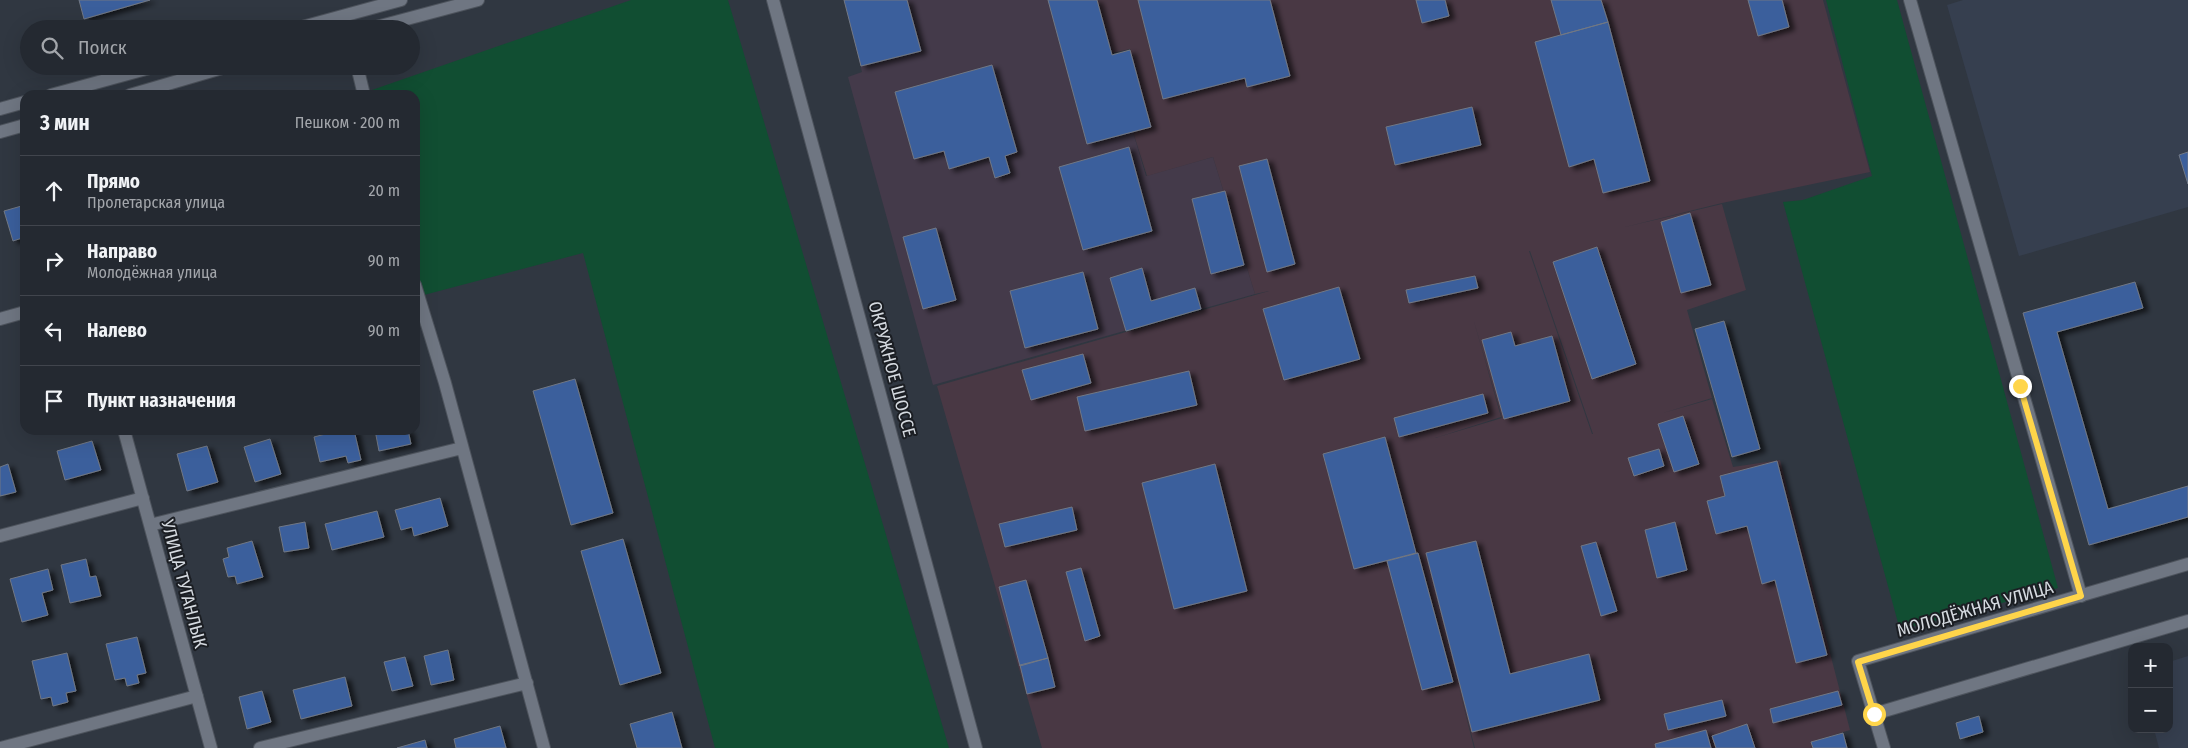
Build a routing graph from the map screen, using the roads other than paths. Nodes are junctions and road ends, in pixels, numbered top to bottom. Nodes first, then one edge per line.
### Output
1 (401, 0) edge
2 (478, 0) edge
3 (773, 0) edge
4 (1910, 0) edge
5 (328, 20) edge
6 (403, 20) edge
7 (124, 75) edge
8 (198, 75) edge
9 (360, 75) edge
10 (69, 90) edge
11 (147, 90) edge
12 (363, 90) edge
13 (20, 103) edge
14 (0, 109) edge
15 (20, 126) edge
16 (0, 132) edge
17 (420, 301) edge
18 (20, 313) edge
19 (0, 319) edge
20 (125, 435) edge
21 (462, 448) junction
22 (142, 498) junction
23 (150, 525) junction
24 (0, 536) edge
25 (2188, 564) edge
26 (2081, 596) junction
27 (2188, 621) edge
28 (527, 683) junction
29 (197, 696) junction
30 (1874, 714) junction
31 (1, 748) edge
32 (211, 748) edge
33 (260, 748) edge
34 (544, 748) edge
35 (976, 748) edge
36 (1884, 748) edge

1 - 5 street
2 - 6 street
3 - 35 street, ОКРУЖНОЕ ШОССЕ
4 - 26 street
7 - 10 street
8 - 11 street
9 - 12 street
13 - 14 street
15 - 16 street
17 - 21 street
18 - 19 street
20 - 22 street, УЛИЦА ТУГАНЛЫК
21 - 23 street
21 - 28 street
22 - 23 street, УЛИЦА ТУГАНЛЫК
22 - 24 street
23 - 29 street, УЛИЦА ТУГАНЛЫК
25 - 26 street, МОЛОДЁЖНАЯ УЛИЦА
26 - 30 street, МОЛОДЁЖНАЯ УЛИЦА
27 - 30 street
28 - 33 street
28 - 34 street
29 - 31 street
29 - 32 street, УЛИЦА ТУГАНЛЫК
30 - 36 street

